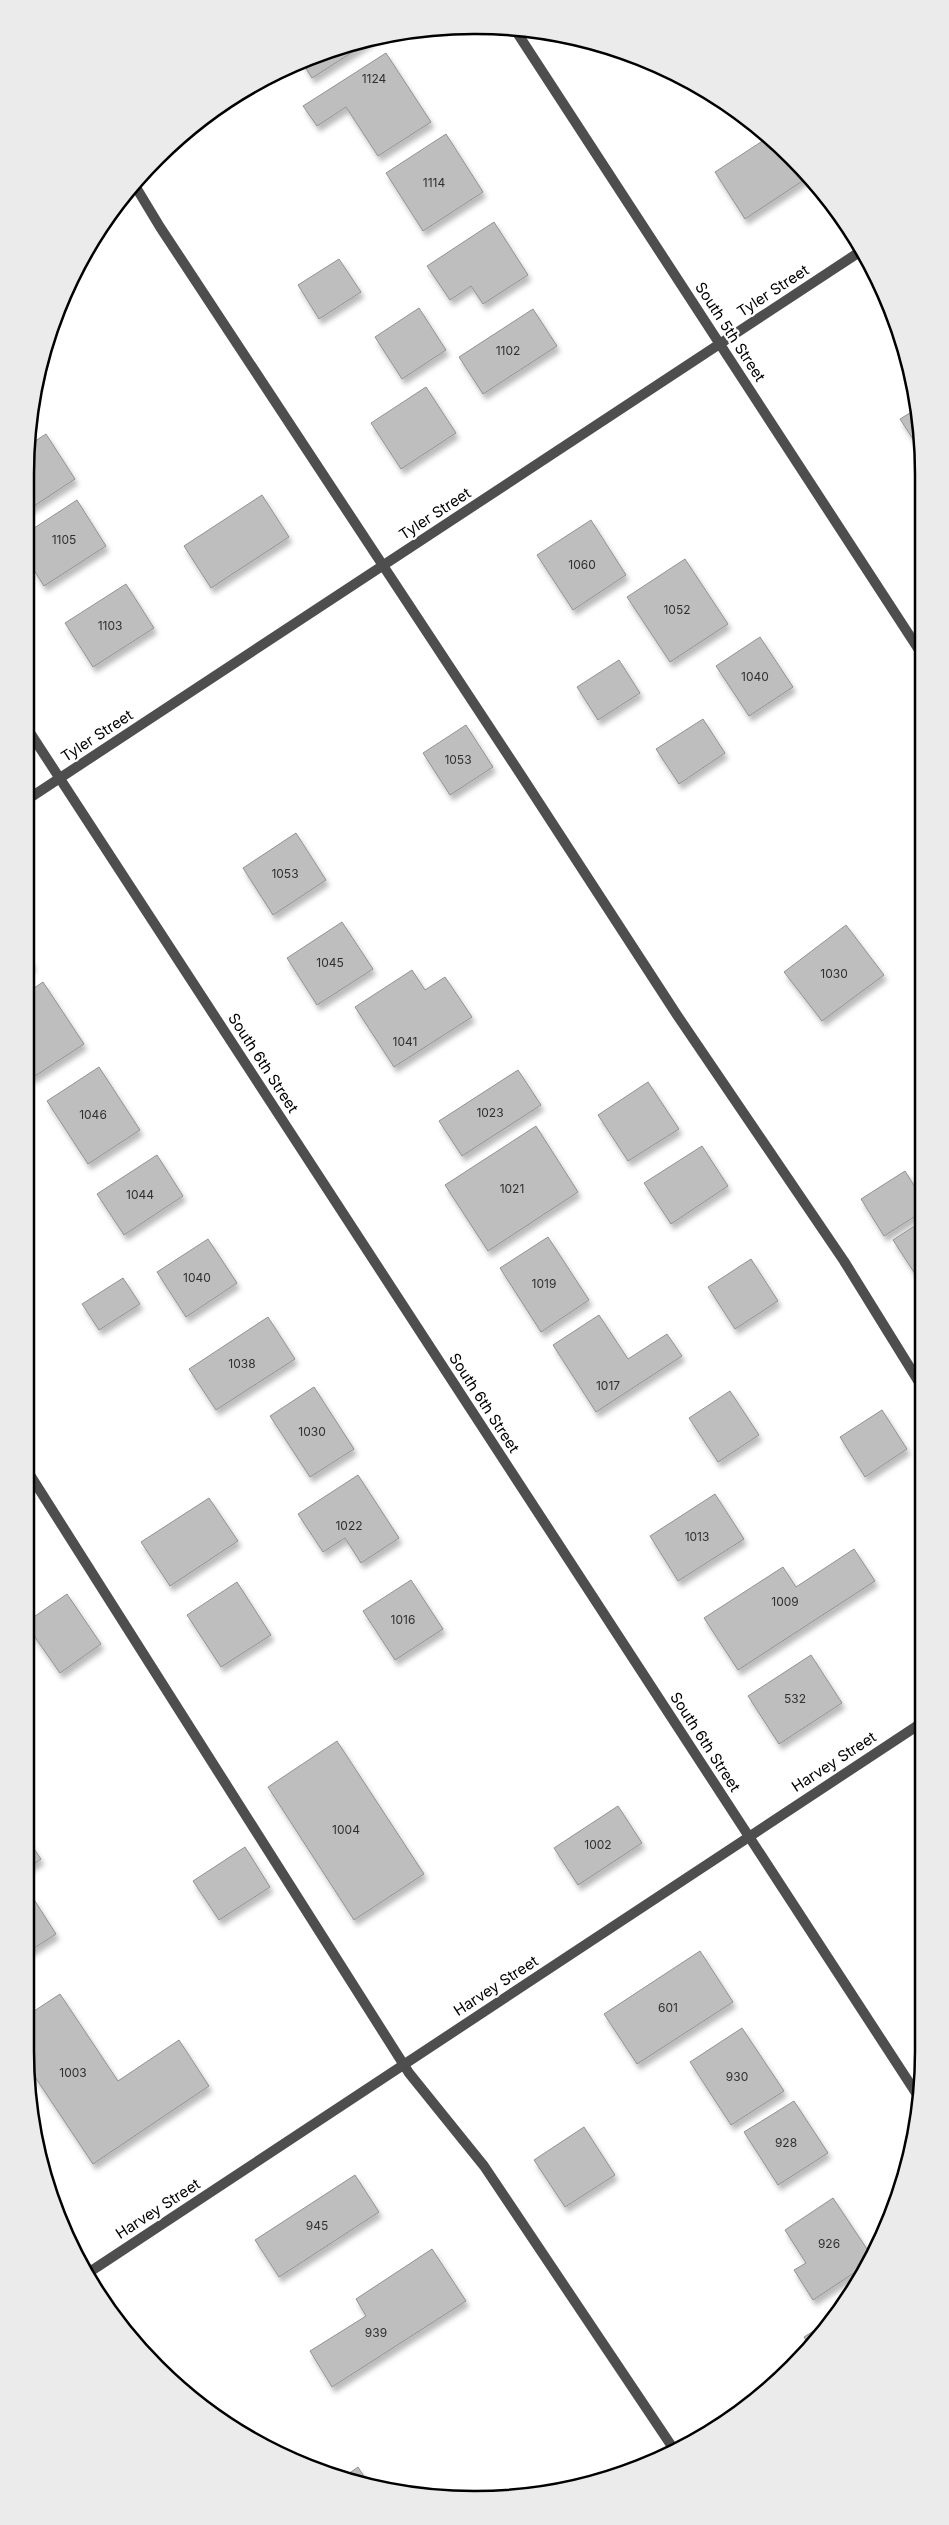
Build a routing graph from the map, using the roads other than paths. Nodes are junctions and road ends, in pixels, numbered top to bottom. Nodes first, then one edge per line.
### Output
1 (520, 37) edge
2 (138, 190) edge
3 (856, 254) edge
4 (720, 344) junction
5 (383, 566) junction
6 (915, 644) edge
7 (34, 739) edge
8 (60, 778) junction
9 (34, 795) edge
10 (915, 1375) edge
11 (34, 1481) edge
12 (915, 1727) edge
13 (749, 1836) junction
14 (404, 2065) junction
15 (913, 2088) edge
16 (92, 2270) edge
17 (671, 2445) edge

1 - 4 street, South 5th Street
2 - 5 street
3 - 4 street, Tyler Street
4 - 5 street, Tyler Street
4 - 6 street, South 5th Street
5 - 8 street, Tyler Street
5 - 10 street
7 - 8 street, South 6th Street
8 - 9 street, Tyler Street
8 - 13 street, South 6th Street
11 - 14 street
12 - 13 street, Harvey Street
13 - 14 street, Harvey Street
13 - 15 street, South 6th Street
14 - 16 street, Harvey Street
14 - 17 street

